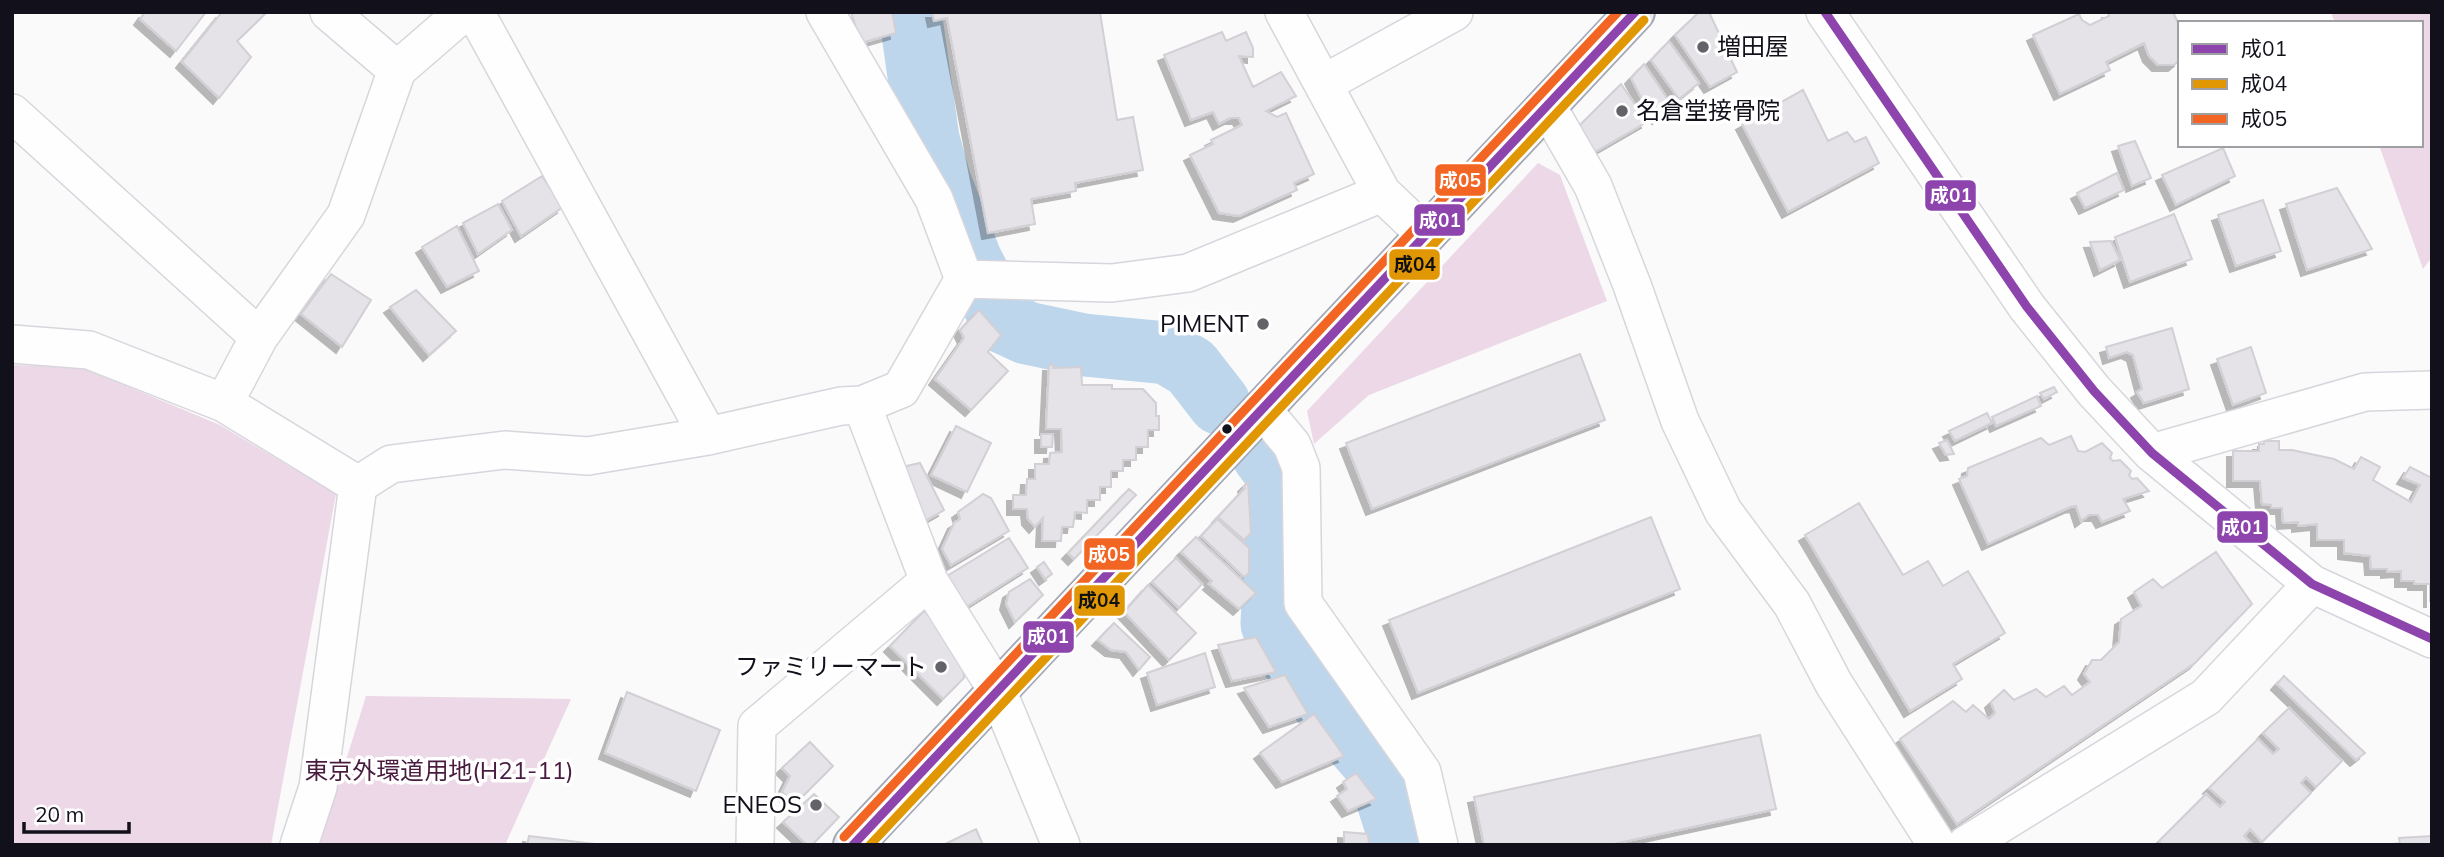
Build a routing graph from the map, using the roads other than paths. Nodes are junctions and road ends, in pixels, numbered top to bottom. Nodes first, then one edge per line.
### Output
1 (329, 12) edge
2 (464, 12) edge
3 (475, 12) edge
4 (825, 12) edge
5 (1284, 12) edge
6 (1454, 12) edge
7 (1635, 12) edge
8 (1825, 12) edge
9 (397, 70) junction
10 (1323, 84) junction
11 (1547, 106) junction
12 (12, 113) edge
13 (1382, 193) junction
14 (1424, 234) junction
15 (964, 279) junction
16 (259, 337) junction
17 (12, 344) edge
18 (2432, 390) edge
19 (224, 403) junction
20 (862, 405) junction
21 (1262, 409) junction
22 (708, 436) junction
23 (2151, 453) junction
24 (358, 485) junction
25 (929, 581) junction
26 (2312, 584) junction
27 (2432, 639) edge
28 (997, 690) junction
29 (299, 845) edge
30 (755, 845) edge
31 (853, 845) edge
32 (1061, 845) edge
33 (1440, 845) edge
34 (1937, 845) edge
35 (1966, 845) edge

1 - 9 street
2 - 9 street
3 - 22 street
4 - 15 street
5 - 10 street
6 - 10 street
7 - 11 main road
8 - 23 street
9 - 16 street
10 - 13 street
11 - 14 main road
11 - 34 street
12 - 16 street
13 - 14 street
13 - 15 street
14 - 21 main road
15 - 20 street
16 - 19 street
17 - 19 street
18 - 23 street
19 - 24 street
20 - 22 street
20 - 25 street
21 - 28 main road
21 - 33 street
22 - 24 street
23 - 26 street
24 - 29 street
25 - 28 street
25 - 30 street
26 - 27 street
26 - 35 street
28 - 31 main road
28 - 32 street

